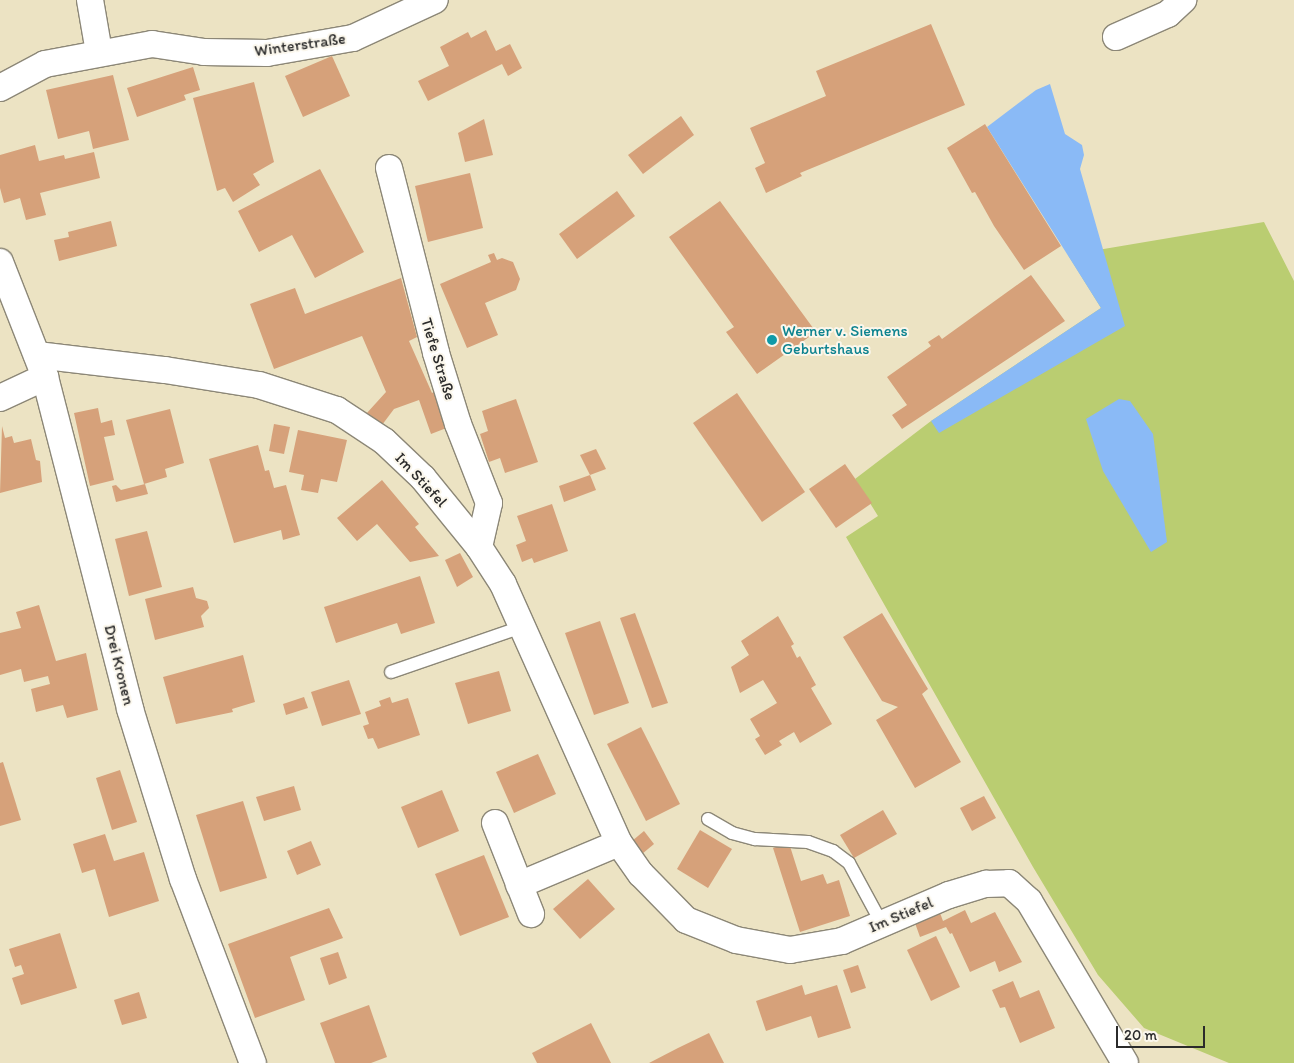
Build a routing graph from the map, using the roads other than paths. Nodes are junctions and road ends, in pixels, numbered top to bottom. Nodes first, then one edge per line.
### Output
1 (90, 0) edge
2 (435, 0) edge
3 (1179, 1) edge
4 (1116, 37) dead end
5 (99, 52) junction
6 (0, 88) edge
7 (389, 168) dead end
8 (0, 262) edge
9 (41, 366) junction
10 (0, 398) edge
11 (479, 547) junction
12 (522, 627) junction
13 (391, 672) dead end
14 (708, 819) dead end
15 (495, 823) dead end
16 (619, 843) junction
17 (519, 885) junction
18 (531, 914) dead end
19 (882, 924) junction
20 (254, 1063) edge
21 (1125, 1063) edge

1 - 5 street
2 - 5 street, Winterstraße
3 - 4 street
5 - 6 street, Winterstraße
7 - 11 street, Tiefe Straße
8 - 9 street, Drei Kronen
9 - 10 street
9 - 11 street, Im Stiefel
9 - 20 street, Drei Kronen
11 - 12 street, Im Stiefel
12 - 13 lane
12 - 16 street, Im Stiefel
14 - 19 lane
15 - 17 street
16 - 17 street
16 - 19 street, Im Stiefel
17 - 18 street
19 - 21 street, Im Stiefel

